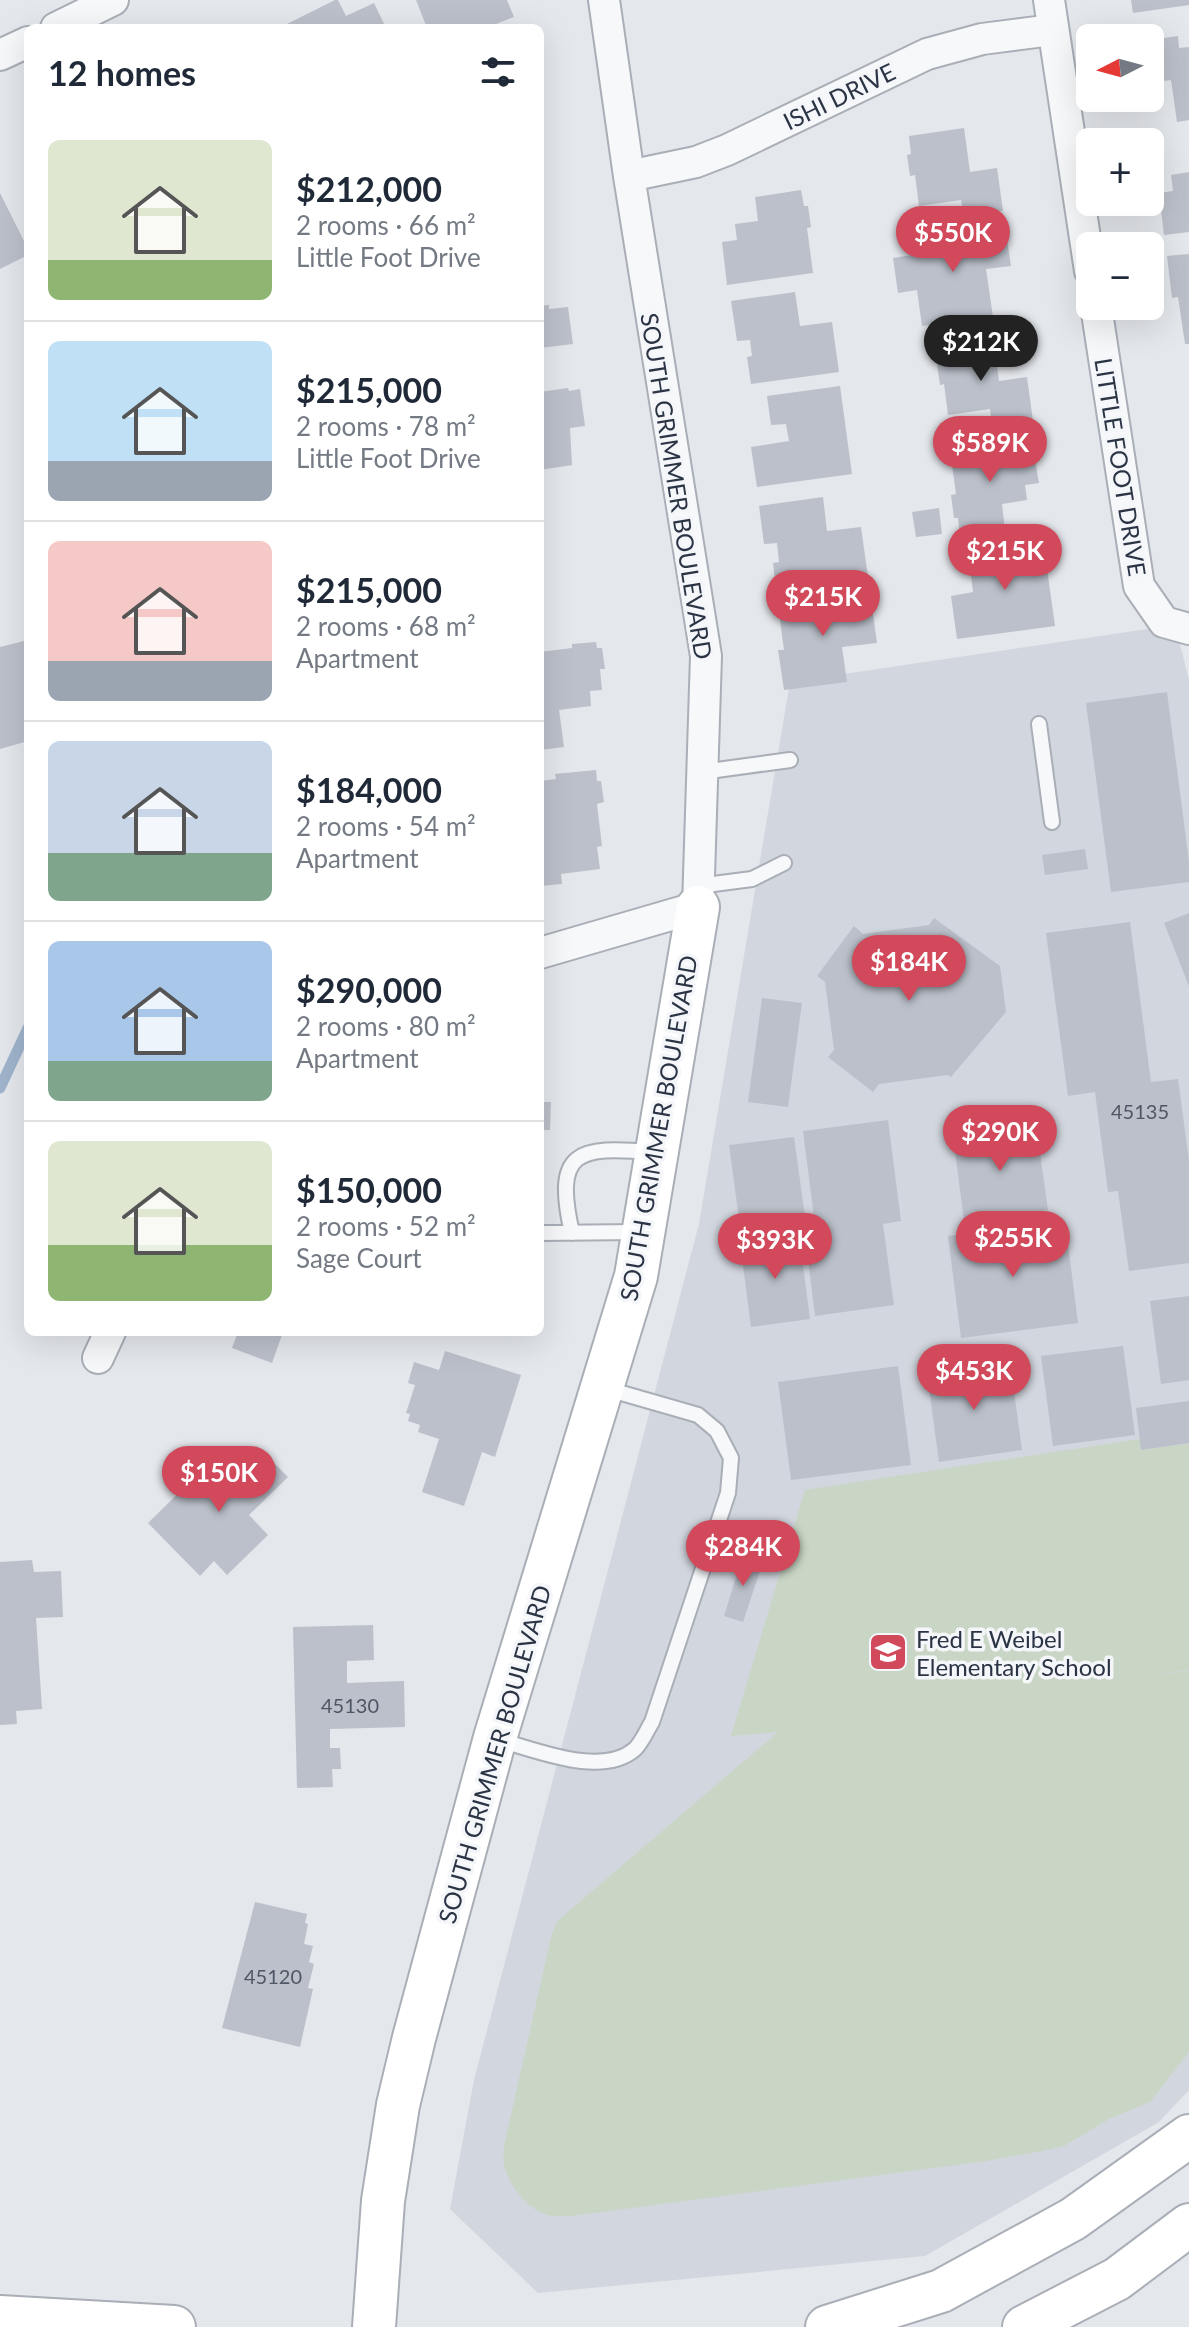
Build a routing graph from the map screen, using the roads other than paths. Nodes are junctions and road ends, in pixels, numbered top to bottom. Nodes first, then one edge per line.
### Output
1 (113, 0) edge
2 (604, 0) edge
3 (1051, 15) edge
4 (64, 24) edge
5 (24, 44) edge
6 (0, 55) edge
7 (629, 176) junction
8 (1084, 232) edge
9 (1098, 320) edge
10 (1176, 625) edge
11 (1039, 724) dead end
12 (790, 760) dead end
13 (702, 772) junction
14 (1052, 822) dead end
15 (784, 863) dead end
16 (698, 896) junction
17 (544, 952) edge
18 (657, 1153) junction
19 (643, 1232) junction
20 (544, 1233) edge
21 (572, 1233) junction
22 (602, 1387) junction
23 (495, 1738) junction
24 (1189, 2136) edge
25 (1189, 2225) edge
26 (0, 2317) edge
27 (174, 2327) edge
28 (374, 2327) edge
29 (827, 2327) edge
30 (1024, 2327) edge

1 - 4 street
2 - 7 street, SOUTH GRIMMER BOULEVARD
3 - 7 street, ISHI DRIVE
3 - 8 street
5 - 6 street
7 - 13 street, SOUTH GRIMMER BOULEVARD
9 - 10 street, LITTLE FOOT DRIVE
11 - 14 lane
12 - 13 lane
13 - 16 street, SOUTH GRIMMER BOULEVARD
15 - 16 lane
16 - 17 street
16 - 18 street, SOUTH GRIMMER BOULEVARD
18 - 19 street, SOUTH GRIMMER BOULEVARD
18 - 21 lane
19 - 21 lane
19 - 22 street, SOUTH GRIMMER BOULEVARD
20 - 21 lane
22 - 23 street, SOUTH GRIMMER BOULEVARD
22 - 23 lane
23 - 28 street, SOUTH GRIMMER BOULEVARD
24 - 29 street
25 - 30 street
26 - 27 street

